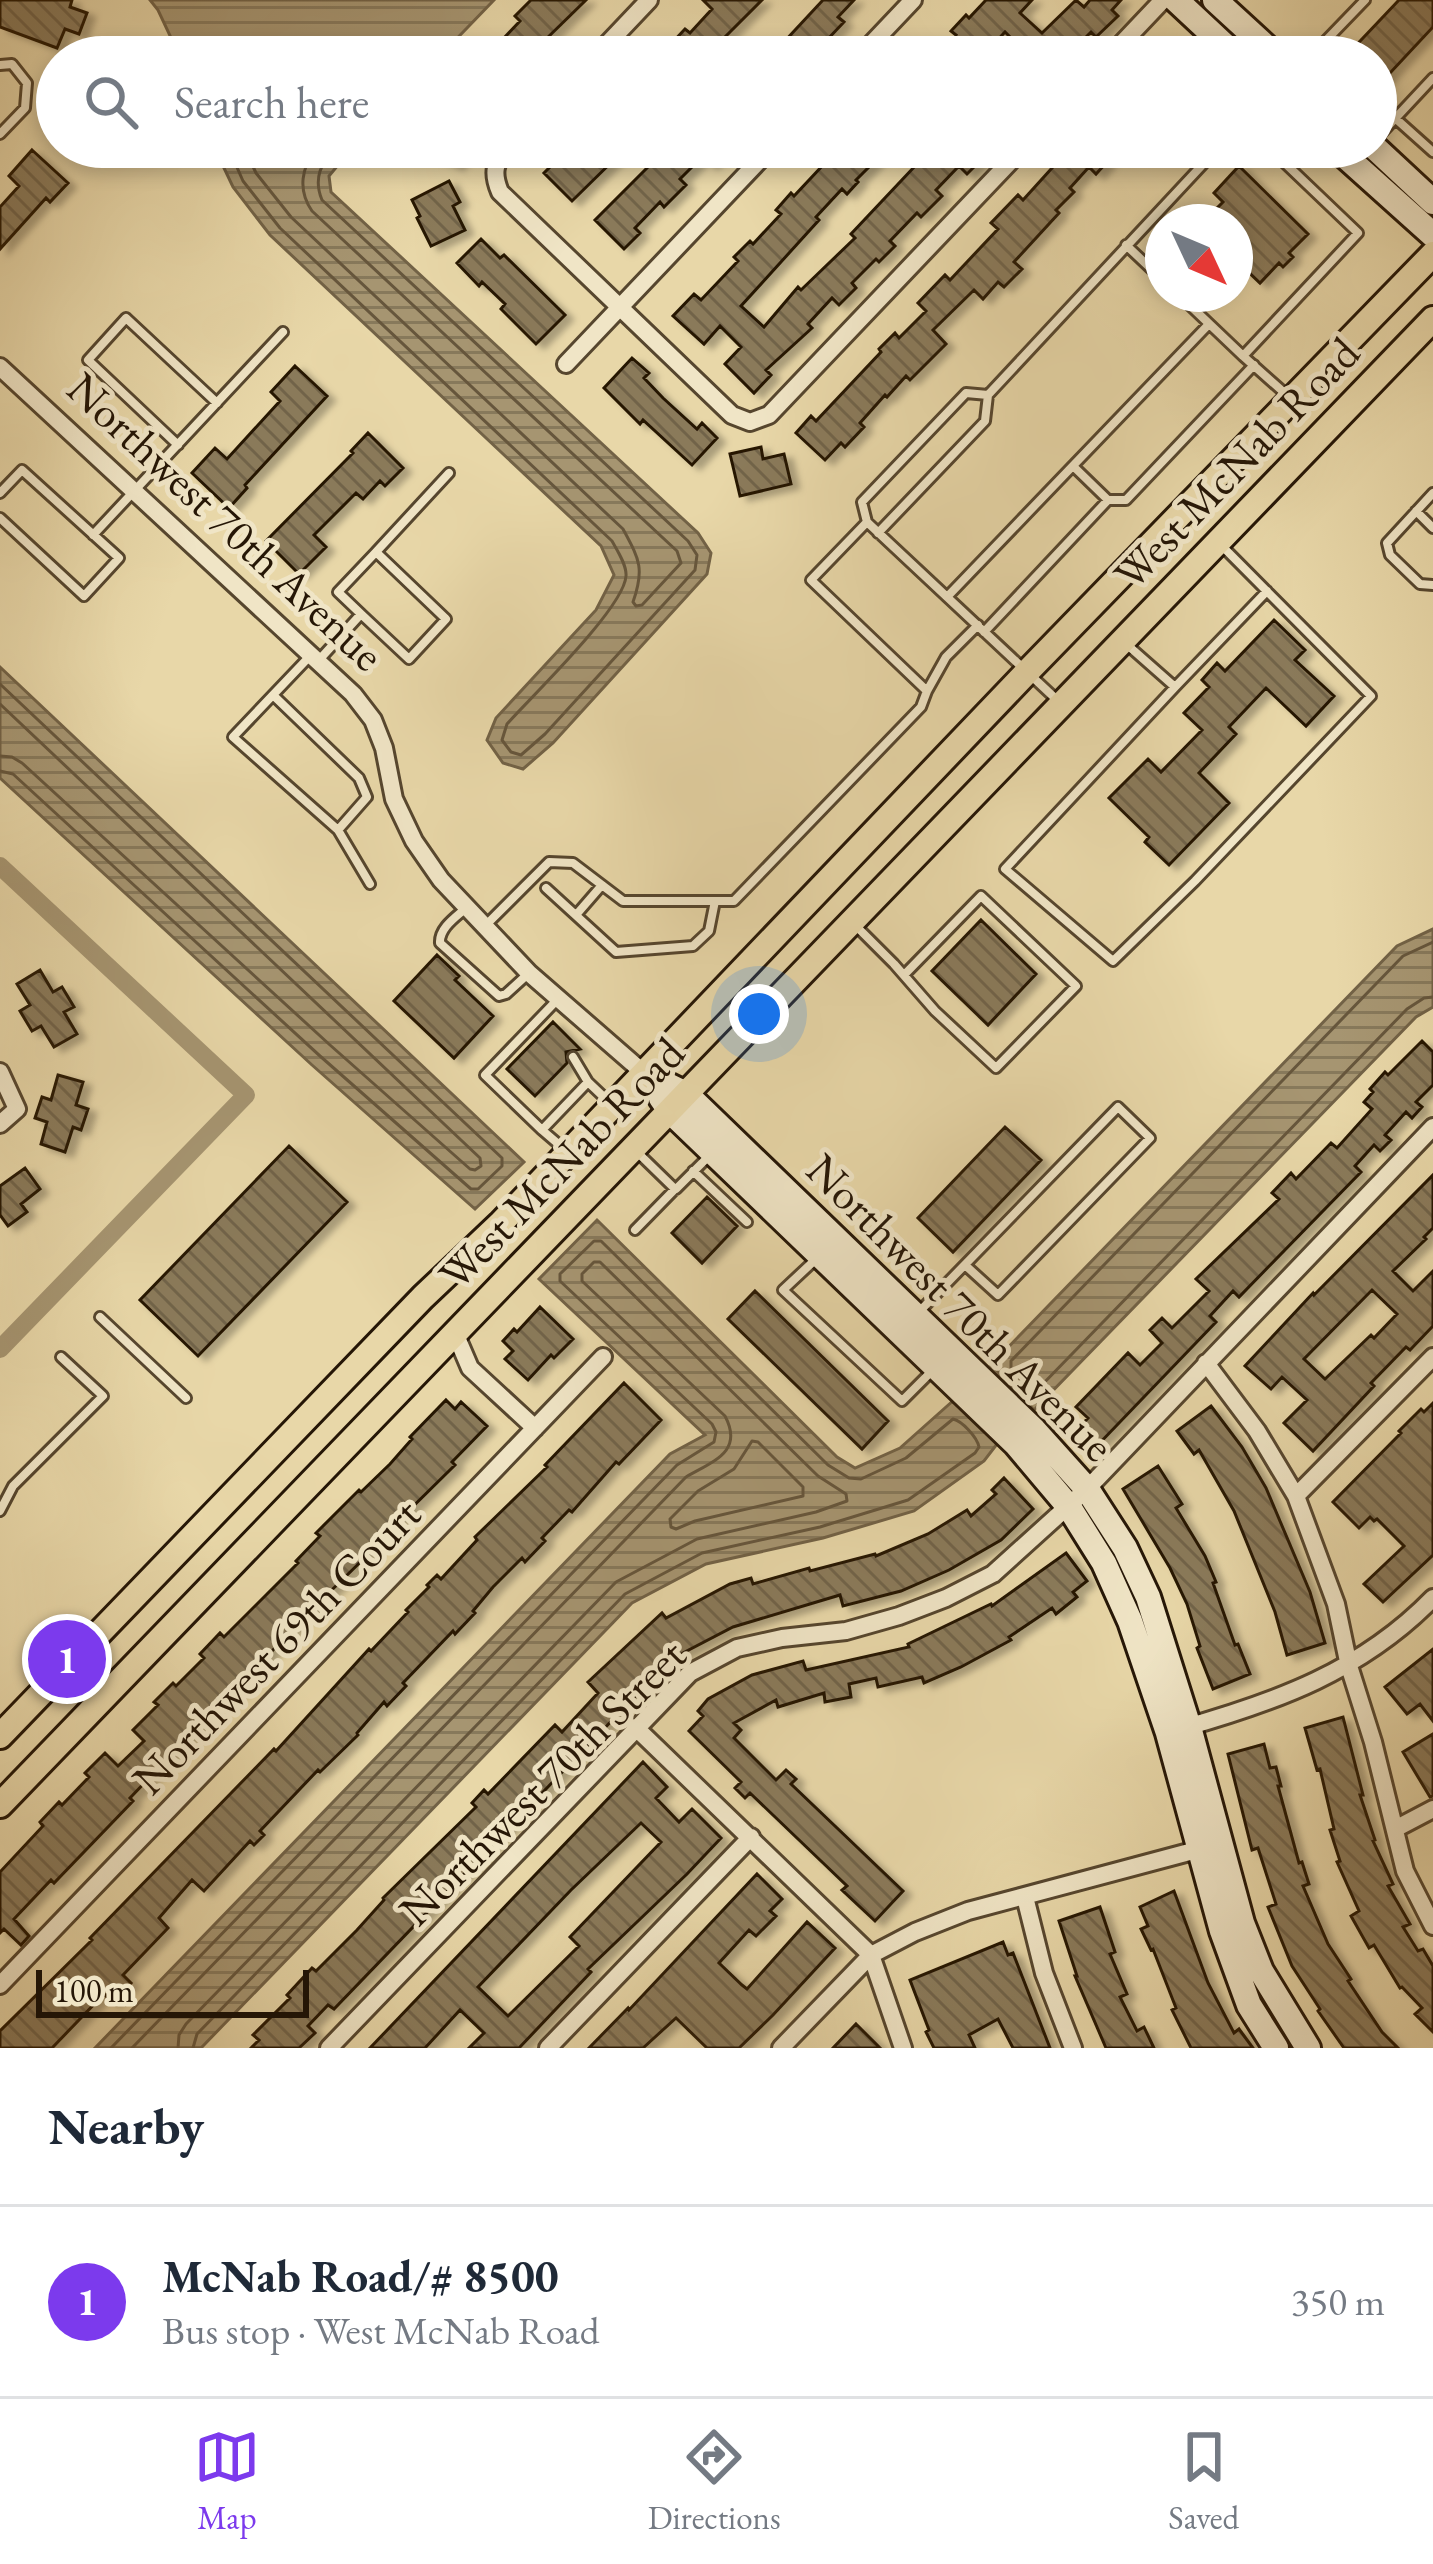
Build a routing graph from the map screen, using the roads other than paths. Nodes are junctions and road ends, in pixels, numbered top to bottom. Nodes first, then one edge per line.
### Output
1 (649, 0) edge
2 (1163, 0) edge
3 (1176, 0) edge
4 (1215, 0) edge
5 (1365, 0) edge
6 (911, 1) edge
7 (615, 36) edge
8 (878, 36) edge
9 (1129, 36) edge
10 (1215, 36) edge
11 (1254, 36) edge
12 (1330, 36) edge
13 (0, 65) edge
14 (1433, 78) edge
15 (1397, 117) edge
16 (1397, 119) edge
17 (0, 134) edge
18 (1433, 152) edge
19 (1397, 165) edge
20 (495, 168) edge
21 (752, 168) edge
22 (1004, 168) edge
23 (1199, 168) edge
24 (1290, 168) edge
25 (1358, 168) edge
26 (1433, 202) edge
27 (1433, 235) edge
28 (1126, 245) junction
29 (1433, 254) edge
30 (1145, 263) edge
31 (618, 308) junction
32 (1197, 312) edge
33 (1433, 320) edge
34 (1209, 324) junction
35 (283, 332) dead end
36 (1244, 356) junction
37 (566, 364) dead end
38 (1254, 365) junction
39 (0, 368) edge
40 (988, 395) junction
41 (1292, 400) junction
42 (217, 404) junction
43 (178, 445) junction
44 (1073, 466) junction
45 (449, 473) dead end
46 (136, 490) junction
47 (1433, 493) edge
48 (0, 494) edge
49 (1108, 500) junction
50 (1416, 511) junction
51 (0, 518) edge
52 (867, 522) junction
53 (1433, 527) edge
54 (878, 533) junction
55 (93, 535) junction
56 (1217, 542) junction
57 (376, 552) junction
58 (1433, 585) edge
59 (1267, 591) junction
60 (947, 597) junction
61 (361, 614) junction
62 (981, 629) junction
63 (1123, 640) junction
64 (314, 658) junction
65 (1028, 672) junction
66 (1175, 687) junction
67 (927, 691) junction
68 (273, 695) junction
69 (1062, 704) junction
70 (338, 830) junction
71 (370, 884) dead end
72 (602, 885) junction
73 (546, 888) dead end
74 (715, 901) junction
75 (467, 907) junction
76 (576, 915) junction
77 (852, 922) junction
78 (485, 926) junction
79 (529, 973) junction
80 (904, 975) junction
81 (558, 998) junction
82 (538, 1020) junction
83 (546, 1028) dead end
84 (573, 1057) dead end
85 (0, 1072) edge
86 (645, 1074) junction
87 (588, 1082) junction
88 (678, 1102) junction
89 (613, 1106) junction
90 (0, 1124) edge
91 (1433, 1127) edge
92 (542, 1130) junction
93 (634, 1148) junction
94 (713, 1152) junction
95 (559, 1162) junction
96 (693, 1171) junction
97 (675, 1189) junction
98 (747, 1222) dead end
99 (635, 1230) dead end
100 (819, 1257) junction
101 (965, 1265) junction
102 (916, 1315) junction
103 (100, 1317) dead end
104 (455, 1333) junction
105 (62, 1357) dead end
106 (603, 1357) dead end
107 (1433, 1357) edge
108 (944, 1359) junction
109 (1207, 1363) junction
110 (186, 1398) dead end
111 (535, 1428) junction
112 (1296, 1496) junction
113 (1078, 1498) junction
114 (0, 1511) edge
115 (1433, 1598) edge
116 (1349, 1666) junction
117 (635, 1727) junction
118 (1178, 1730) junction
119 (0, 1736) edge
120 (0, 1804) edge
121 (1433, 1810) edge
122 (1395, 1829) junction
123 (751, 1837) junction
124 (1210, 1846) junction
125 (1025, 1897) junction
126 (1433, 1926) edge
127 (871, 1955) junction
128 (0, 1985) edge
129 (329, 2048) edge
130 (548, 2048) edge
131 (781, 2048) edge
132 (903, 2048) edge
133 (1072, 2048) edge
134 (1276, 2048) edge
135 (1308, 2048) edge

1 - 7 street
2 - 9 street
3 - 10 street
4 - 11 street
5 - 12 lane
6 - 8 street
13 - 17 lane
14 - 15 lane
16 - 18 lane
19 - 26 street
20 - 31 street
21 - 31 street
22 - 31 street
23 - 28 lane
24 - 36 lane
25 - 27 street
28 - 30 lane
28 - 40 lane
29 - 41 main road, West McNab Road
31 - 37 street
32 - 34 lane
33 - 56 main road, West McNab Road
34 - 36 lane
34 - 44 lane
35 - 42 lane
36 - 38 lane
38 - 41 lane
38 - 49 lane
39 - 46 street, Northwest 70th Avenue
40 - 52 lane
40 - 54 lane
41 - 65 main road, West McNab Road
42 - 43 lane
42 - 43 lane
43 - 46 lane
44 - 49 lane
44 - 60 lane
45 - 57 lane
46 - 55 lane
46 - 64 street, Northwest 70th Avenue
47 - 50 lane
48 - 55 lane
49 - 62 lane
50 - 53 lane
50 - 58 lane
51 - 55 lane
52 - 54 lane
52 - 67 lane
54 - 60 lane
56 - 59 lane
56 - 63 main road, West McNab Road
57 - 61 lane
57 - 61 lane
59 - 66 lane
59 - 66 lane
60 - 62 lane
61 - 64 lane
62 - 65 lane
62 - 67 lane
63 - 66 lane
63 - 69 main road, West McNab Road
64 - 68 lane
64 - 75 street, Northwest 70th Avenue
65 - 69 lane
65 - 86 main road, West McNab Road
67 - 74 lane
68 - 70 lane
68 - 70 lane
69 - 77 main road, West McNab Road
70 - 71 lane
72 - 74 lane
72 - 76 lane
72 - 78 lane
73 - 76 lane
74 - 76 lane
75 - 78 street, Northwest 70th Avenue
75 - 79 lane
77 - 80 lane
77 - 88 main road, West McNab Road
78 - 79 street, Northwest 70th Avenue
79 - 81 street, Northwest 70th Avenue
80 - 80 lane
81 - 82 lane
81 - 86 street, Northwest 70th Avenue
82 - 83 lane
82 - 92 lane
84 - 87 lane
85 - 90 street
86 - 88 street, Northwest 70th Avenue
86 - 89 main road, West McNab Road
87 - 89 lane
87 - 92 lane
88 - 93 main road, West McNab Road
88 - 94 street, Northwest 70th Avenue
88 - 102 street, Northwest 70th Avenue
89 - 95 main road, West McNab Road
91 - 109 street, Northwest 70th Street
92 - 95 lane
93 - 97 lane
93 - 104 main road, West McNab Road
94 - 96 lane
94 - 100 street, Northwest 70th Avenue
95 - 119 main road, West McNab Road
96 - 97 lane
96 - 98 lane
97 - 99 lane
100 - 108 street, Northwest 70th Avenue
100 - 108 lane
101 - 101 lane
101 - 102 lane
102 - 108 street, Northwest 70th Avenue
103 - 110 lane
104 - 111 street
104 - 120 main road, West McNab Road
105 - 114 lane
106 - 111 street, Northwest 69th Court
107 - 112 street
108 - 113 street, Northwest 70th Avenue
109 - 112 street
109 - 113 street, Northwest 70th Street
111 - 128 street, Northwest 69th Court
112 - 116 street
113 - 117 street, Northwest 70th Street
113 - 118 street, Northwest 70th Avenue
115 - 116 street
116 - 118 street
116 - 122 street
117 - 123 street
117 - 129 street, Northwest 70th Street
118 - 124 street, Northwest 70th Avenue
121 - 122 street
122 - 126 street
123 - 127 street
123 - 130 street
124 - 125 street
124 - 134 street, Northwest 70th Avenue
124 - 135 street, Northwest 70th Avenue
125 - 127 street
125 - 133 street
127 - 131 street
127 - 132 street

